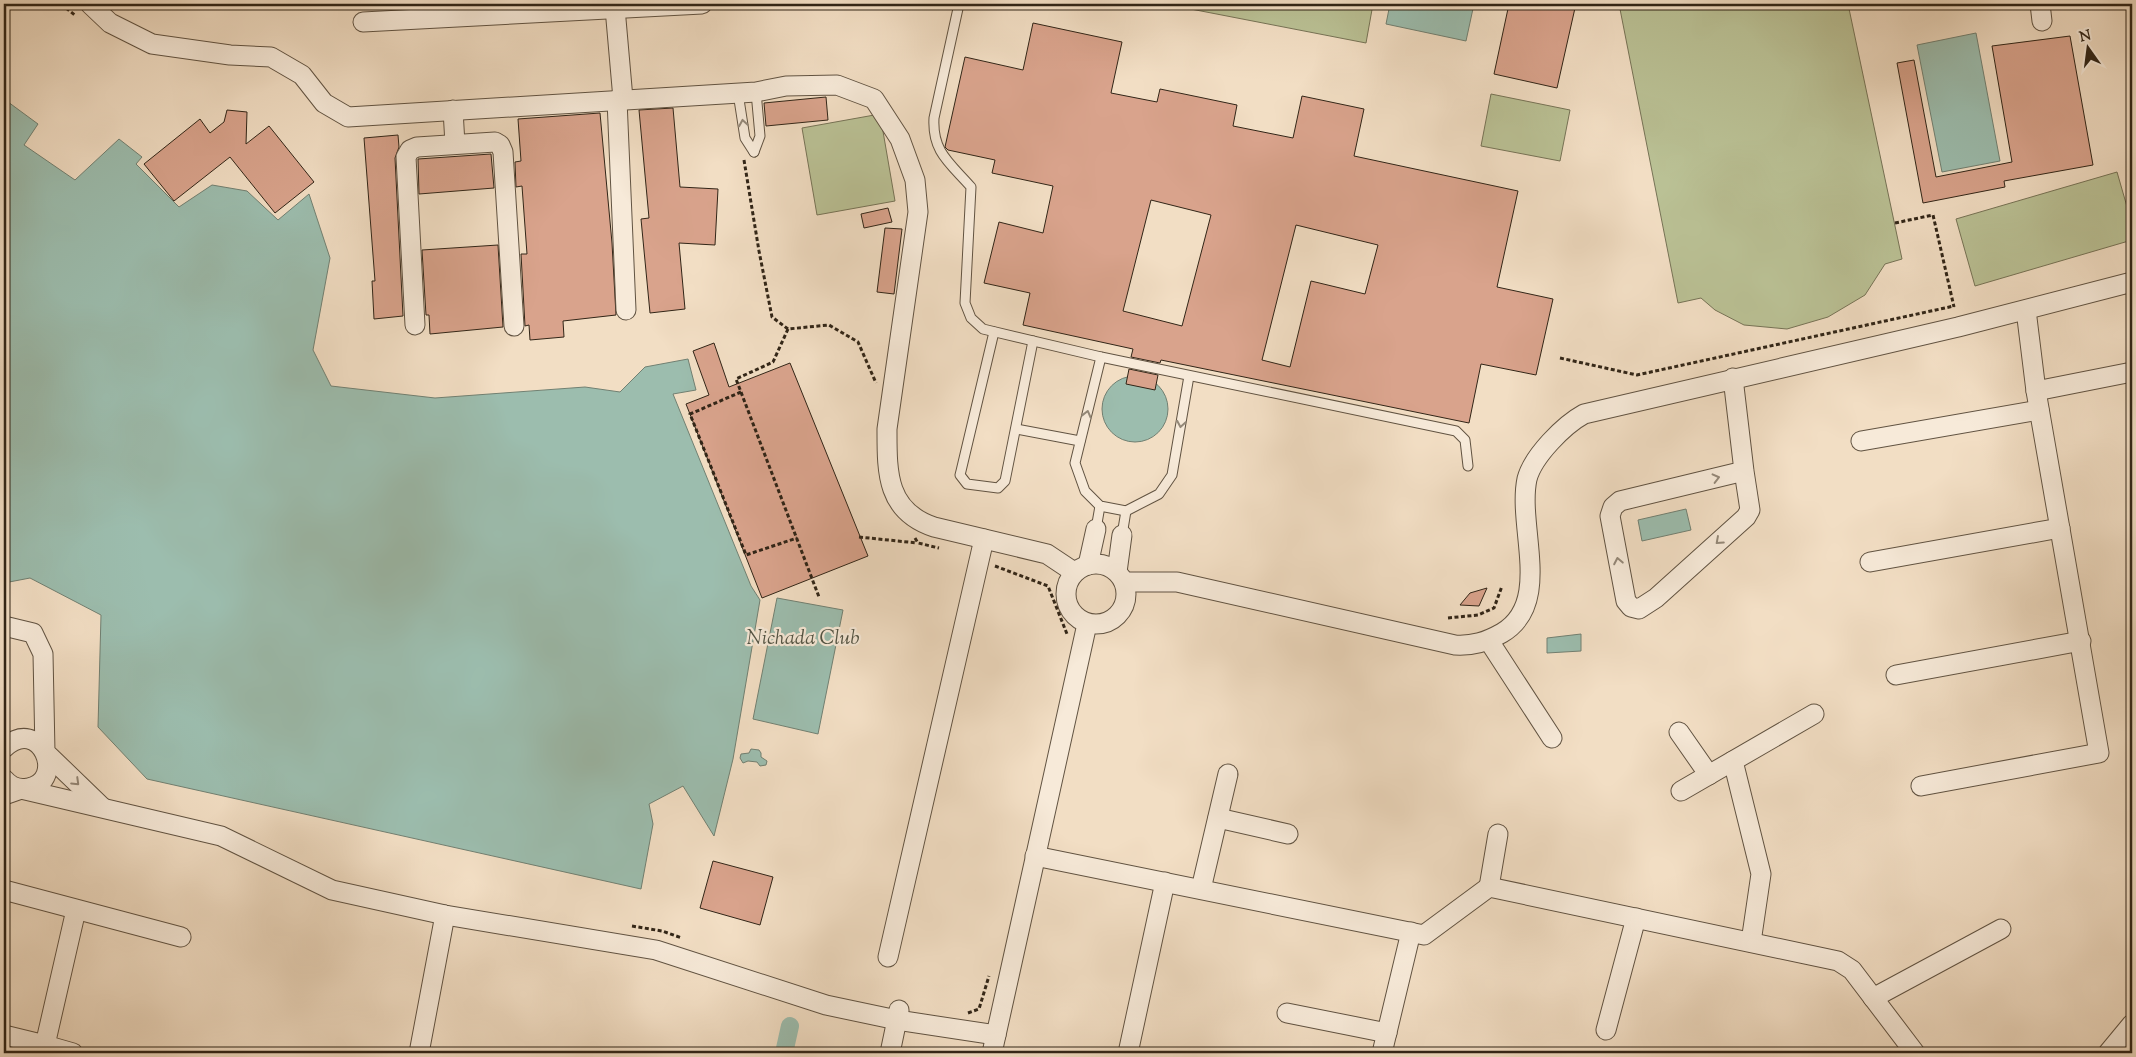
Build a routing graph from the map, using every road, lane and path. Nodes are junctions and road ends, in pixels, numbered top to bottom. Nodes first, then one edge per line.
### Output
1 (61, 4) edge
2 (702, 4) edge
3 (959, 4) edge
4 (604, 8) edge
5 (466, 10) edge
6 (86, 12) edge
7 (363, 22) dead end
8 (747, 92) junction
9 (618, 99) junction
10 (453, 110) junction
11 (455, 144) junction
12 (744, 158) dead end
13 (1895, 223) dead end
14 (2132, 282) edge
15 (1954, 306) junction
16 (626, 310) dead end
17 (2026, 310) junction
18 (415, 325) dead end
19 (514, 326) dead end
20 (1958, 327) junction
21 (788, 329) junction
22 (994, 332) junction
23 (1033, 341) junction
24 (1101, 357) junction
25 (1560, 358) dead end
26 (2132, 372) edge
27 (1189, 376) junction
28 (1733, 378) junction
29 (878, 388) dead end
30 (2036, 391) junction
31 (741, 392) junction
32 (2039, 410) junction
33 (1016, 429) junction
34 (1080, 441) junction
35 (1861, 441) dead end
36 (1468, 466) dead end
37 (1744, 471) junction
38 (1100, 506) junction
39 (1126, 511) junction
40 (2060, 528) junction
41 (1096, 529) joint
42 (913, 535) dead end
43 (1122, 535) joint
44 (859, 537) dead end
45 (797, 538) junction
46 (984, 539) junction
47 (918, 543) junction
48 (945, 549) dead end
49 (979, 561) junction
50 (1870, 562) dead end
51 (1081, 568) junction
52 (1120, 577) junction
53 (1502, 586) dead end
54 (820, 597) dead end
55 (1448, 618) dead end
56 (1087, 624) junction
57 (4, 626) edge
58 (1489, 640) junction
59 (2080, 641) junction
60 (1065, 643) dead end
61 (1896, 675) dead end
62 (43, 711) junction
63 (1814, 714) dead end
64 (1679, 732) dead end
65 (1552, 738) dead end
66 (20, 739) junction
67 (4, 748) edge
68 (45, 752) junction
69 (1734, 761) junction
70 (1228, 774) dead end
71 (1709, 775) junction
72 (4, 779) edge
73 (1921, 786) dead end
74 (1682, 791) dead end
75 (12, 792) edge
76 (102, 808) junction
77 (1218, 818) junction
78 (1288, 834) dead end
79 (1498, 834) dead end
80 (1035, 856) junction
81 (1165, 882) junction
82 (1489, 887) junction
83 (1201, 889) junction
84 (4, 890) edge
85 (76, 910) junction
86 (445, 915) junction
87 (1636, 918) junction
88 (623, 925) dead end
89 (2002, 929) dead end
90 (1411, 932) junction
91 (181, 937) dead end
92 (689, 941) dead end
93 (1751, 942) junction
94 (888, 957) dead end
95 (990, 974) dead end
96 (1874, 998) junction
97 (1287, 1013) dead end
98 (898, 1015) junction
99 (961, 1015) dead end
100 (2132, 1024) edge
101 (1606, 1030) dead end
102 (1387, 1033) junction
103 (4, 1035) edge
104 (994, 1044) edge
105 (45, 1045) junction
106 (73, 1053) edge
107 (419, 1053) edge
108 (890, 1053) edge
109 (1128, 1053) edge
110 (1382, 1053) edge
111 (1915, 1053) edge
112 (2108, 1053) edge

1 - 6 path
2 - 4 street
3 - 22 lane
4 - 5 street
4 - 9 street
5 - 7 street
6 - 10 street
8 -> 8 lane
8 - 9 street
8 - 46 street
9 - 10 street
9 - 16 street
10 - 11 street
11 - 18 street
11 - 19 street
12 - 21 path
13 - 15 path
14 - 17 street
15 - 20 path
15 - 25 path
17 - 20 street
17 - 30 street
20 - 28 street
21 - 29 path
21 - 31 path
22 - 23 lane
22 - 33 lane
23 - 24 lane
23 - 33 lane
24 - 27 lane
34 -> 24 lane
26 - 30 street
27 - 36 lane
27 -> 39 lane
28 - 37 street
28 - 58 street
30 - 32 street
31 - 45 path
31 - 45 path
32 - 35 street
32 - 40 street
33 - 34 lane
34 - 38 lane
37 -> 37 street
38 - 39 lane
38 - 41 lane
39 - 43 lane
40 - 50 street
40 - 59 street
41 - 51 street
42 - 47 path
43 - 52 street
44 - 47 path
45 - 54 path
46 - 49 street
46 - 51 street
47 - 48 path
49 - 60 path
49 - 94 street
51 - 52 street
51 - 56 street
52 - 56 street
52 - 58 street
53 - 55 path
56 - 80 street
57 - 62 street
58 - 65 street
59 - 61 street
59 - 73 street
62 - 66 street
62 - 68 street
63 - 69 street
64 - 71 street
66 - 67 street
66 - 68 street
68 - 75 street
68 -> 76 street
69 - 71 street
69 - 93 street
70 - 77 street
71 - 74 street
72 - 75 street
75 - 76 street
76 - 86 street
77 - 78 street
77 - 83 street
79 - 82 street
80 - 81 street
80 - 104 street
81 - 83 street
81 - 109 street
82 - 87 street
82 - 90 street
83 - 90 street
84 - 85 street
85 - 91 street
85 - 105 street
86 - 98 street
86 - 107 street
87 - 93 street
87 - 101 street
88 - 92 path
89 - 96 street
90 - 102 street
93 - 96 street
95 - 99 path
96 - 111 street
97 - 102 street
98 - 104 street
98 - 108 street
100 - 112 street
102 - 110 street
103 - 105 street
105 - 106 street

